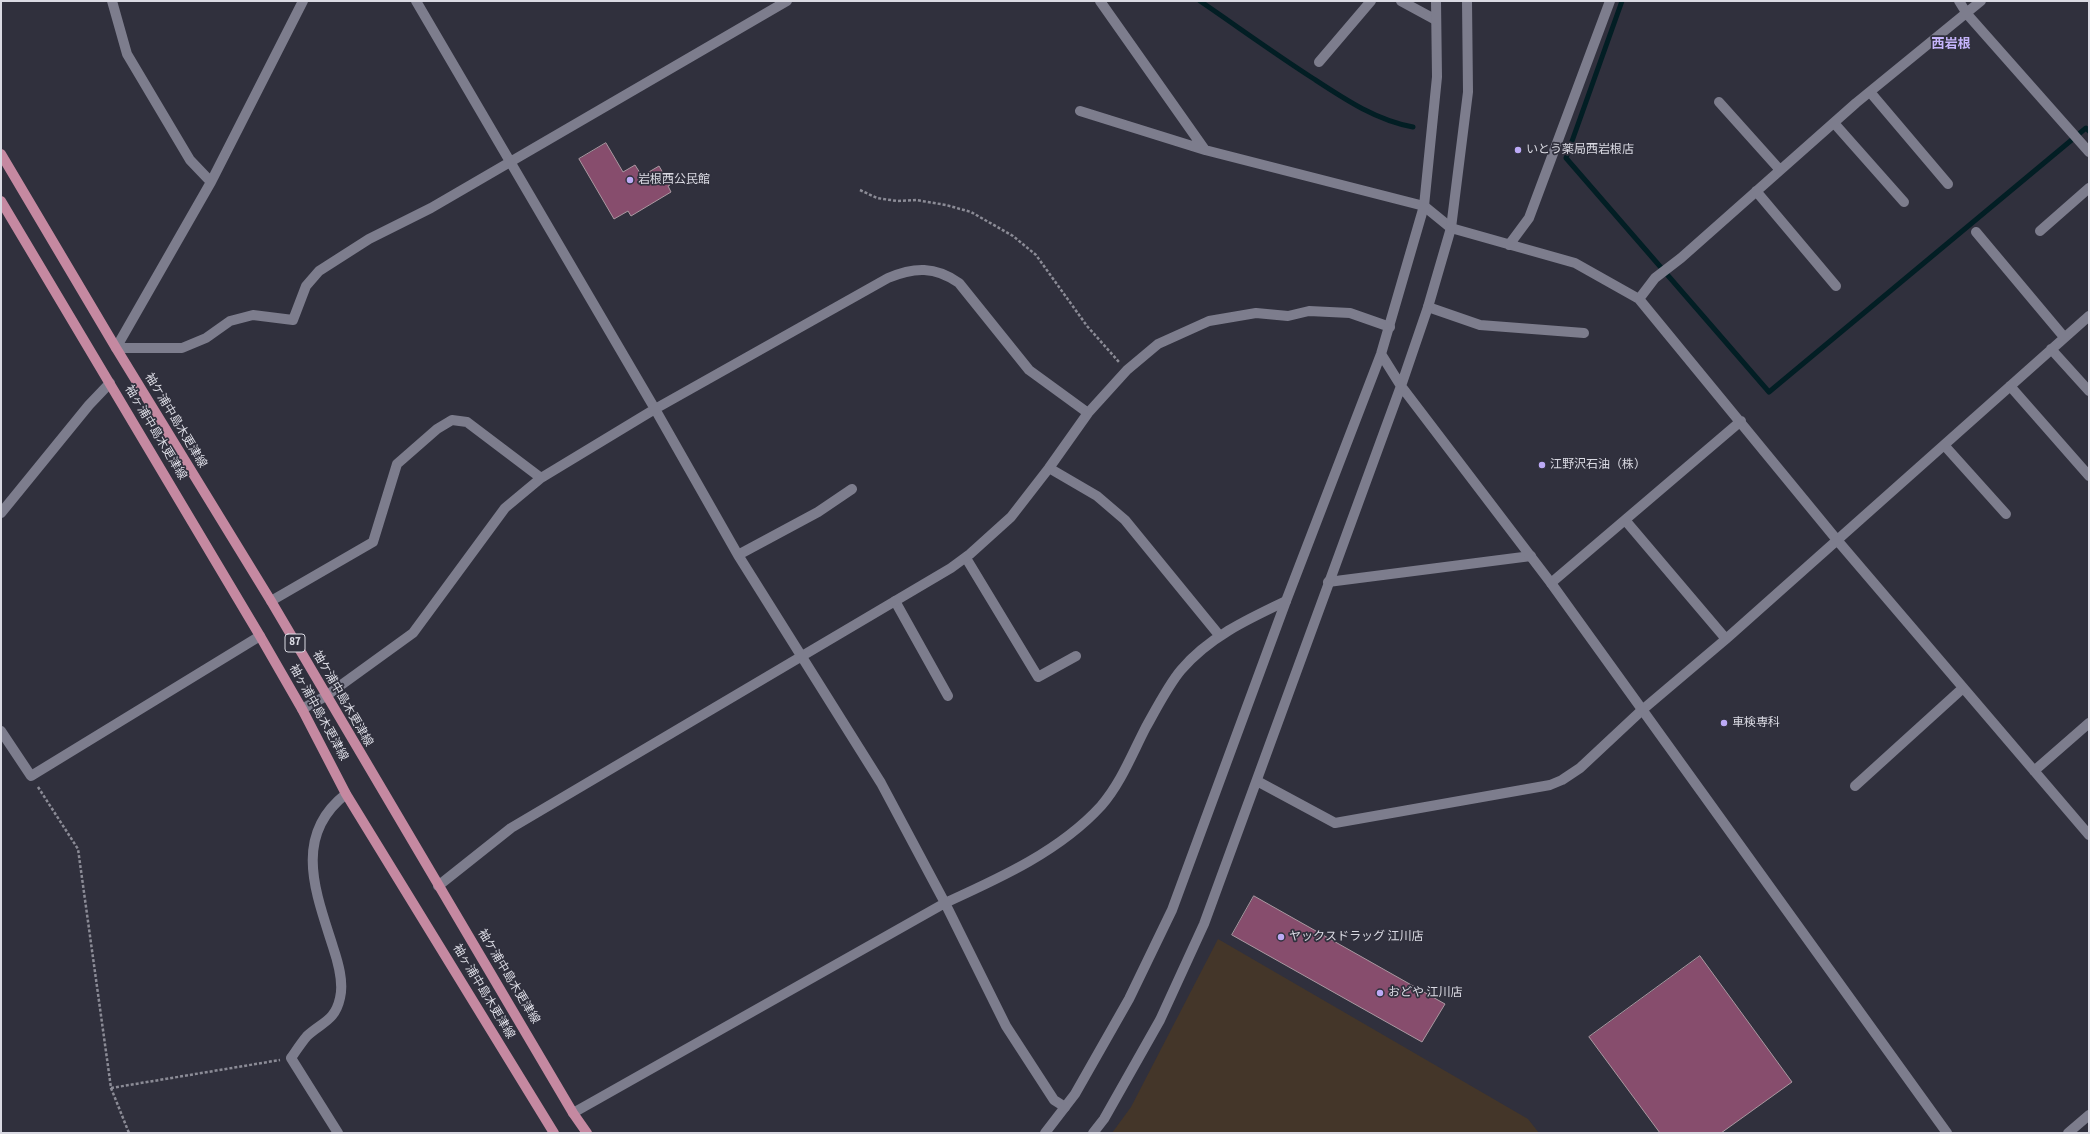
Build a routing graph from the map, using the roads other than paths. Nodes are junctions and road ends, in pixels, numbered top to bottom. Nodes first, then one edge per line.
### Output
1 (112, 1) edge
2 (303, 1) edge
3 (416, 1) edge
4 (787, 1) edge
5 (1100, 1) edge
6 (1371, 1) edge
7 (1401, 1) edge
8 (1436, 1) edge
9 (1467, 1) edge
10 (1610, 1) edge
11 (1959, 1) edge
12 (1981, 1) edge
13 (1967, 14) junction
14 (1436, 20) junction
15 (1319, 62) dead end
16 (1870, 92) junction
17 (1719, 102) dead end
18 (1080, 111) dead end
19 (1834, 123) junction
20 (1205, 150) junction
21 (2089, 152) edge
22 (1, 154) edge
23 (511, 162) junction
24 (1780, 170) junction
25 (211, 182) junction
26 (1948, 184) dead end
27 (2089, 188) edge
28 (1756, 191) junction
29 (1, 201) edge
30 (1904, 202) dead end
31 (1424, 206) junction
32 (1451, 228) junction
33 (2040, 231) dead end
34 (1976, 232) dead end
35 (1509, 245) junction
36 (1836, 286) dead end
37 (1640, 299) junction
38 (1428, 307) junction
39 (2089, 316) edge
40 (1390, 326) junction
41 (1584, 333) dead end
42 (2064, 337) junction
43 (116, 348) junction
44 (2051, 349) junction
45 (1381, 354) junction
46 (110, 383) junction
47 (1401, 386) junction
48 (2010, 386) junction
49 (2089, 392) edge
50 (655, 409) junction
51 (1088, 413) junction
52 (1741, 421) junction
53 (1944, 445) junction
54 (1049, 468) junction
55 (2089, 476) edge
56 (541, 478) junction
57 (852, 489) dead end
58 (1, 513) edge
59 (2006, 514) dead end
60 (1625, 520) junction
61 (1837, 540) junction
62 (738, 555) junction
63 (1531, 556) junction
64 (966, 558) junction
65 (1328, 582) junction
66 (1551, 583) junction
67 (1286, 600) junction
68 (271, 601) junction
69 (895, 601) junction
70 (1220, 635) junction
71 (260, 636) junction
72 (1726, 639) junction
73 (801, 656) junction
74 (1076, 656) dead end
75 (1963, 688) junction
76 (326, 696) junction
77 (948, 696) dead end
78 (302, 709) junction
79 (1642, 711) junction
80 (2089, 724) edge
81 (1, 731) edge
82 (2034, 771) junction
83 (1257, 781) junction
84 (1855, 786) dead end
85 (346, 794) junction
86 (2089, 835) edge
87 (438, 886) junction
88 (945, 902) junction
89 (1065, 1107) junction
90 (573, 1113) junction
91 (2089, 1115) edge
92 (338, 1133) edge
93 (554, 1133) edge
94 (587, 1133) edge
95 (1045, 1133) edge
96 (1092, 1133) edge
97 (1946, 1133) edge
98 (2068, 1133) edge

1 - 25 street
2 - 25 street
3 - 23 street
4 - 23 street
5 - 20 street
6 - 15 street
7 - 14 street
8 - 14 street
9 - 32 street
10 - 35 street
11 - 13 street
12 - 13 street
13 - 16 street
13 - 21 street
14 - 31 street
16 - 19 street
16 - 26 street
17 - 24 street
18 - 20 street
19 - 24 street
19 - 30 street
20 - 31 street
22 - 43 main road, 袖ケ浦中島木更津線 / 87
23 - 43 street
23 - 50 street
24 - 28 street
25 - 43 street
27 - 33 street
28 - 36 street
28 - 37 street
29 - 46 main road, 袖ヶ浦中島木更津線 / 87
31 - 32 street
31 - 40 street
32 - 35 street
32 - 38 street
34 - 42 street
35 - 37 street
37 - 52 street
38 - 41 street
38 - 47 street
39 - 42 street
40 - 45 street
40 - 51 street
42 - 44 street
43 - 68 main road, 袖ケ浦中島木更津線 / 87
44 - 48 street
44 - 49 street
45 - 47 street
45 - 67 street
46 - 58 street
46 - 71 main road, 袖ヶ浦中島木更津線 / 87
47 - 63 street
47 - 65 street
48 - 53 street
48 - 55 street
50 - 51 street
50 - 56 street
50 - 62 street
51 - 54 street
52 - 60 street
52 - 61 street
53 - 59 street
53 - 61 street
54 - 64 street
54 - 70 street
56 - 68 street
56 - 76 street
57 - 62 street
60 - 66 street
60 - 72 street
61 - 72 street
61 - 75 street
62 - 73 street
63 - 65 street
63 - 66 street
64 - 69 street
64 - 74 street
65 - 83 street
66 - 79 street
67 - 70 street
67 - 89 street
68 - 76 main road, 袖ケ浦中島木更津線 / 87
69 - 73 street
69 - 77 street
70 - 88 street
71 - 78 main road, 袖ヶ浦中島木更津線 / 87
71 - 81 street
72 - 79 street
73 - 87 street
73 - 88 street
75 - 82 street
75 - 84 street
76 - 78 street
76 - 87 main road, 袖ケ浦中島木更津線 / 87
78 - 85 main road, 袖ヶ浦中島木更津線 / 87
79 - 83 street
79 - 97 street
80 - 82 street
82 - 86 street
83 - 96 street
85 - 92 street
85 - 93 main road, 袖ヶ浦中島木更津線 / 87
87 - 90 main road, 袖ケ浦中島木更津線 / 87
88 - 89 street
88 - 90 street
89 - 95 street
90 - 94 main road, 袖ケ浦中島木更津線 / 87
91 - 98 street

